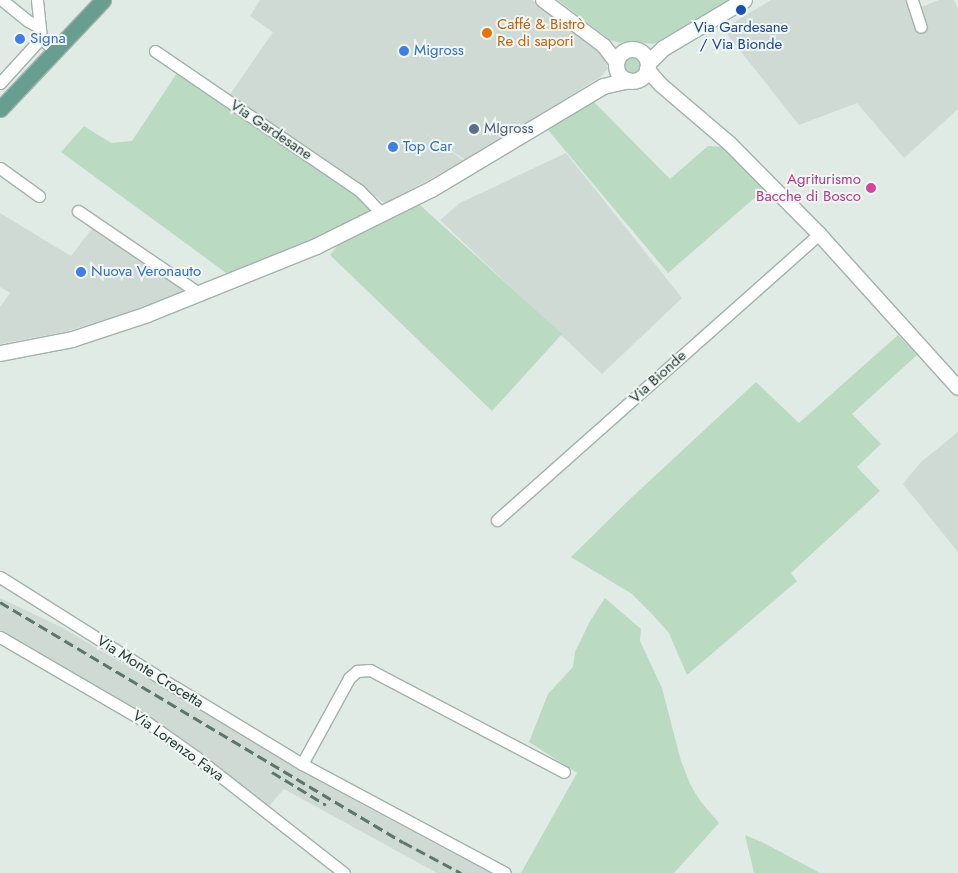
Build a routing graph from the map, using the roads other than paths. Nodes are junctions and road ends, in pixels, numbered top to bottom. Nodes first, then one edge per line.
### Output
1 (2, 0) edge
2 (37, 0) edge
3 (102, 0) edge
4 (543, 0) edge
5 (744, 0) edge
6 (912, 0) edge
7 (921, 27) dead end
8 (40, 33) junction
9 (55, 51) junction
10 (155, 52) dead end
11 (619, 61) junction
12 (641, 69) junction
13 (0, 83) edge
14 (603, 86) junction
15 (0, 109) edge
16 (0, 168) edge
17 (39, 196) dead end
18 (78, 211) dead end
19 (382, 214) junction
20 (819, 234) junction
21 (200, 294) junction
22 (0, 354) edge
23 (958, 388) edge
24 (497, 520) dead end
25 (0, 577) edge
26 (0, 637) edge
27 (302, 764) junction
28 (564, 772) dead end
29 (344, 873) edge
30 (505, 873) edge

1 - 8 street
2 - 8 street
3 - 9 main road
4 - 11 street
5 - 12 main road
6 - 7 street
8 - 9 street
8 - 13 street
9 - 15 main road
10 - 19 street, Via Gardesane
11 - 12 main road
11 - 12 main road
11 - 14 main road
12 - 14 main road
12 - 20 street
14 - 19 main road
16 - 17 street
18 - 21 street
19 - 21 main road
20 - 23 street
20 - 24 street, Via Bionde
21 - 22 main road
25 - 27 street, Via Monte Crocetta
26 - 29 street, Via Lorenzo Fava
27 - 28 street
27 - 30 street, Via Monte Crocetta

